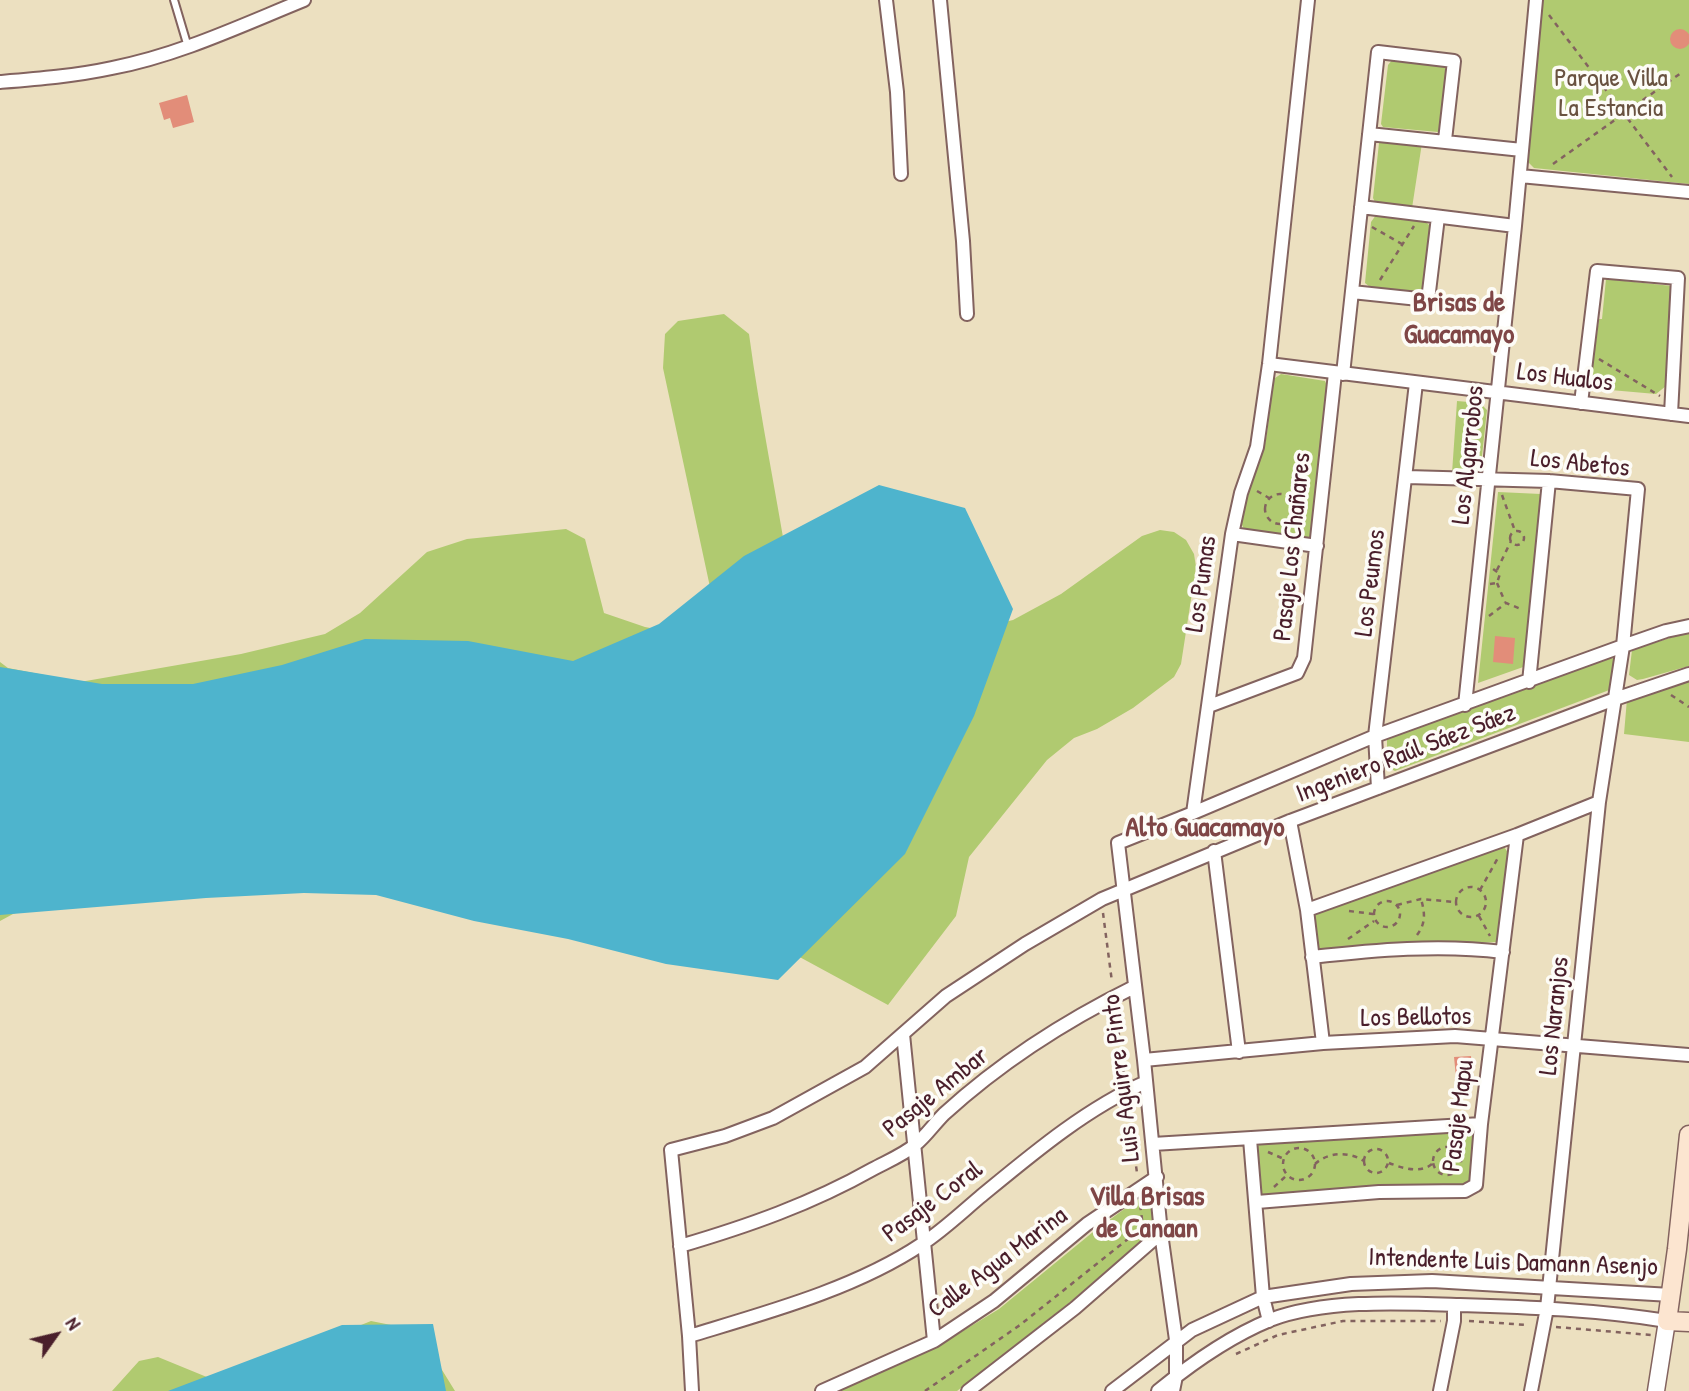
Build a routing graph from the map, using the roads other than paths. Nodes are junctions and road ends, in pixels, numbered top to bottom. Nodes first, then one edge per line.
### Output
1 (174, 0) edge
2 (304, 0) edge
3 (886, 0) edge
4 (940, 0) edge
5 (1308, 0) edge
6 (1536, 0) edge
7 (188, 47) junction
8 (0, 82) edge
9 (1369, 134) junction
10 (1445, 140) junction
11 (1522, 150) junction
12 (901, 174) dead end
13 (1520, 176) junction
14 (1689, 192) edge
15 (1360, 214) junction
16 (1438, 217) junction
17 (1515, 226) junction
18 (1352, 292) junction
19 (967, 314) dead end
20 (1269, 364) junction
21 (1339, 373) junction
22 (1416, 383) junction
23 (1498, 393) junction
24 (1581, 403) junction
25 (1672, 409) junction
26 (1689, 416) edge
27 (1407, 477) junction
28 (1489, 479) junction
29 (1549, 481) junction
30 (1231, 534) junction
31 (1312, 541) junction
32 (1689, 626) edge
33 (1623, 646) junction
34 (1689, 674) edge
35 (1529, 682) junction
36 (1615, 699) junction
37 (1465, 705) junction
38 (1209, 706) junction
39 (1376, 736) junction
40 (1378, 788) junction
41 (1599, 802) junction
42 (1194, 813) junction
43 (1290, 821) junction
44 (1513, 836) junction
45 (1118, 842) joint
46 (1214, 851) junction
47 (1123, 890) junction
48 (1307, 910) junction
49 (1501, 952) junction
50 (1312, 957) junction
51 (1134, 987) junction
52 (903, 1034) junction
53 (1492, 1039) junction
54 (1323, 1043) junction
55 (1576, 1045) junction
56 (1239, 1052) junction
57 (1689, 1055) edge
58 (1144, 1060) junction
59 (1146, 1082) junction
60 (1481, 1124) junction
61 (1689, 1135) edge
62 (1250, 1139) junction
63 (1153, 1144) junction
64 (914, 1146) junction
65 (1157, 1177) junction
66 (1256, 1202) junction
67 (1161, 1233) junction
68 (922, 1244) junction
69 (680, 1247) junction
70 (1548, 1287) junction
71 (1680, 1296) edge
72 (1263, 1297) junction
73 (1454, 1305) junction
74 (1547, 1308) junction
75 (1269, 1321) junction
76 (1689, 1322) edge
77 (1666, 1329) junction
78 (689, 1336) junction
79 (1176, 1340) junction
80 (934, 1341) junction
81 (1176, 1376) junction
82 (692, 1391) edge
83 (822, 1391) edge
84 (968, 1391) edge
85 (1112, 1391) edge
86 (1158, 1391) edge
87 (1172, 1391) edge
88 (1440, 1391) edge
89 (1531, 1391) edge
90 (1656, 1391) edge

1 - 7 lane
2 - 7 street
3 - 12 street
4 - 19 street
5 - 20 street, Los Pumas
6 - 11 street, Los Algarrobos
7 - 8 street
9 - 10 street
9 - 10 street, Pasaje Los Chañares
9 - 15 street, Pasaje Los Chañares
10 - 11 street
11 - 13 street, Los Algarrobos
13 - 14 street
13 - 17 street, Los Algarrobos
15 - 16 street
15 - 18 street, Pasaje Los Chañares
16 - 17 street
16 - 18 street
17 - 23 street, Los Algarrobos
18 - 21 street, Pasaje Los Chañares
20 - 21 street, Los Hualos
20 - 30 street, Los Pumas
21 - 22 street, Los Hualos
21 - 31 street, Pasaje Los Chañares
22 - 23 street, Los Hualos
22 - 27 street, Los Peumos
23 - 24 street, Los Hualos
23 - 28 street, Los Algarrobos
24 - 25 street, Los Hualos
24 - 25 street
25 - 26 street, Los Hualos
27 - 28 street, Los Abetos
27 - 39 street, Los Peumos
28 - 29 street, Los Abetos
28 - 37 street, Los Algarrobos
29 - 33 street, Los Abetos
29 - 35 street
30 - 31 street
30 - 38 street, Los Pumas
31 - 38 street, Pasaje Los Chañares
32 - 33 street, Ingeniero Raúl Sáez Sáez
33 - 35 street, Ingeniero Raúl Sáez Sáez
33 - 36 street, Los Naranjos
34 - 36 street, Ingeniero Raúl Sáez Sáez
35 - 37 street, Ingeniero Raúl Sáez Sáez
36 - 40 street, Ingeniero Raúl Sáez Sáez
36 - 41 street, Los Naranjos
37 - 39 street, Ingeniero Raúl Sáez Sáez
38 - 42 street, Los Pumas
39 - 40 street, Los Peumos
39 - 42 street, Ingeniero Raúl Sáez Sáez
40 - 43 street, Ingeniero Raúl Sáez Sáez
41 - 44 street
41 - 55 street, Los Naranjos
42 - 45 street, Ingeniero Raúl Sáez Sáez
43 - 46 street, Ingeniero Raúl Sáez Sáez
43 - 48 street
44 - 48 street
44 - 49 street, Pasaje Mapu
45 - 47 street, Luis Aguirre Pinto
46 - 47 street, Ingeniero Raúl Sáez Sáez
46 - 56 street
47 - 51 street, Luis Aguirre Pinto
47 - 52 street, Ingeniero Raúl Sáez Sáez
48 - 50 street
49 - 50 street
49 - 53 street, Pasaje Mapu
50 - 54 street
51 - 58 street, Luis Aguirre Pinto
51 - 64 street, Pasaje Ambar
52 - 64 street
52 - 69 street, Ingeniero Raúl Sáez Sáez
53 - 54 street, Los Bellotos
53 - 55 street, Los Bellotos
53 - 60 street, Pasaje Mapu
54 - 56 street, Los Bellotos
55 - 57 street, Los Bellotos
55 - 70 street, Los Naranjos
56 - 58 street, Los Bellotos
58 - 59 street, Luis Aguirre Pinto
59 - 63 street, Luis Aguirre Pinto
59 - 68 street, Pasaje Coral
60 - 62 street
60 - 66 street, Pasaje Mapu
61 - 71 main road
62 - 63 street
62 - 66 street
63 - 65 street, Luis Aguirre Pinto
64 - 68 street
64 - 69 street, Pasaje Ambar
65 - 67 street, Luis Aguirre Pinto
65 - 80 street, Calle Agua Marina
66 - 72 street
67 - 79 street, Luis Aguirre Pinto
67 - 84 street
68 - 78 street, Pasaje Coral
68 - 80 street
69 - 78 street
70 - 71 street, Intendente Luis Damann Asenjo
70 - 72 street, Intendente Luis Damann Asenjo
70 - 74 street, Los Naranjos
71 - 77 main road
72 - 75 street
72 - 79 street, Intendente Luis Damann Asenjo
73 - 74 street, Intendente Luis Damann Asenjo
73 - 75 street, Intendente Luis Damann Asenjo
73 - 88 street
74 - 77 street, Intendente Luis Damann Asenjo
74 - 89 street, Los Naranjos
75 - 81 street, Intendente Luis Damann Asenjo
76 - 77 main road, Intendente Luis Damann Asenjo
77 - 90 street
78 - 82 street
79 - 81 street, Luis Aguirre Pinto
79 - 85 street, Intendente Luis Damann Asenjo
80 - 83 street, Calle Agua Marina
81 - 86 street, Intendente Luis Damann Asenjo
81 - 87 street, Luis Aguirre Pinto

